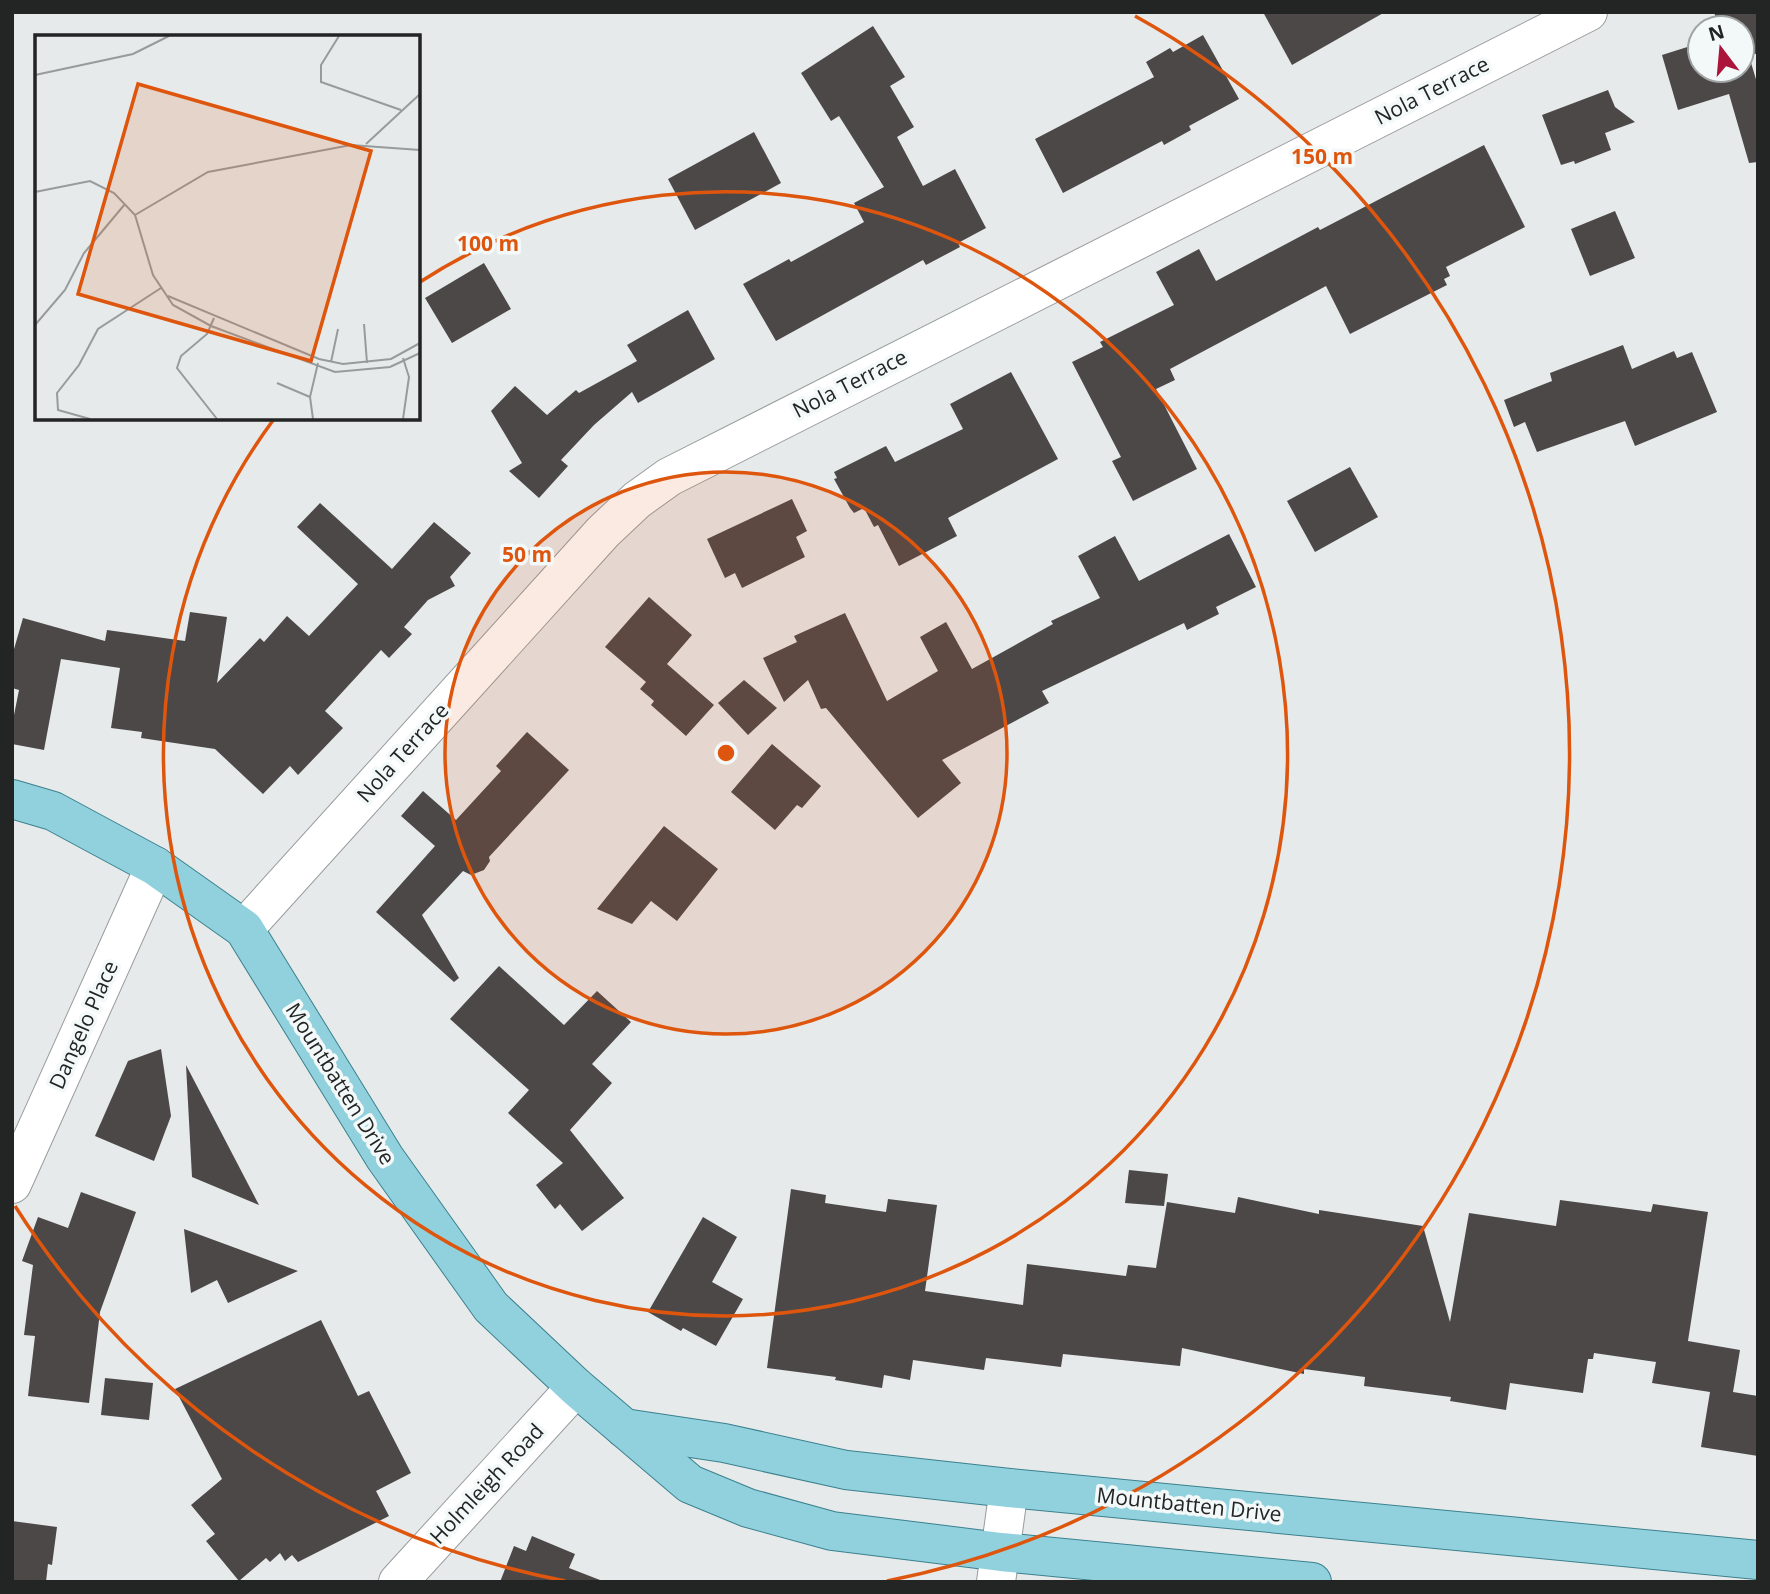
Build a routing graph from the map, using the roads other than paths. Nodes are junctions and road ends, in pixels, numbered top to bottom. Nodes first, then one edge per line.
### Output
1 (1588, 12) edge
2 (12, 799) edge
3 (155, 866) junction
4 (244, 929) junction
5 (12, 1184) edge
6 (576, 1387) junction
7 (624, 1428) junction
8 (1009, 1488) junction
9 (1758, 1560) edge
10 (998, 1567) edge
11 (398, 1582) edge
12 (1312, 1582) edge

1 - 4 street, Nola Terrace
2 - 3 main road, Mountbatten Drive
3 - 4 main road, Mountbatten Drive
3 - 5 street, Dangelo Place
4 - 6 main road, Mountbatten Drive
6 - 7 main road, Mountbatten Drive
6 - 11 street, Holmleigh Road
7 - 8 main road, Mountbatten Drive
7 - 10 main road, Mountbatten Drive
8 - 9 main road, Mountbatten Drive
8 - 10 street
10 - 12 main road, Mountbatten Drive

